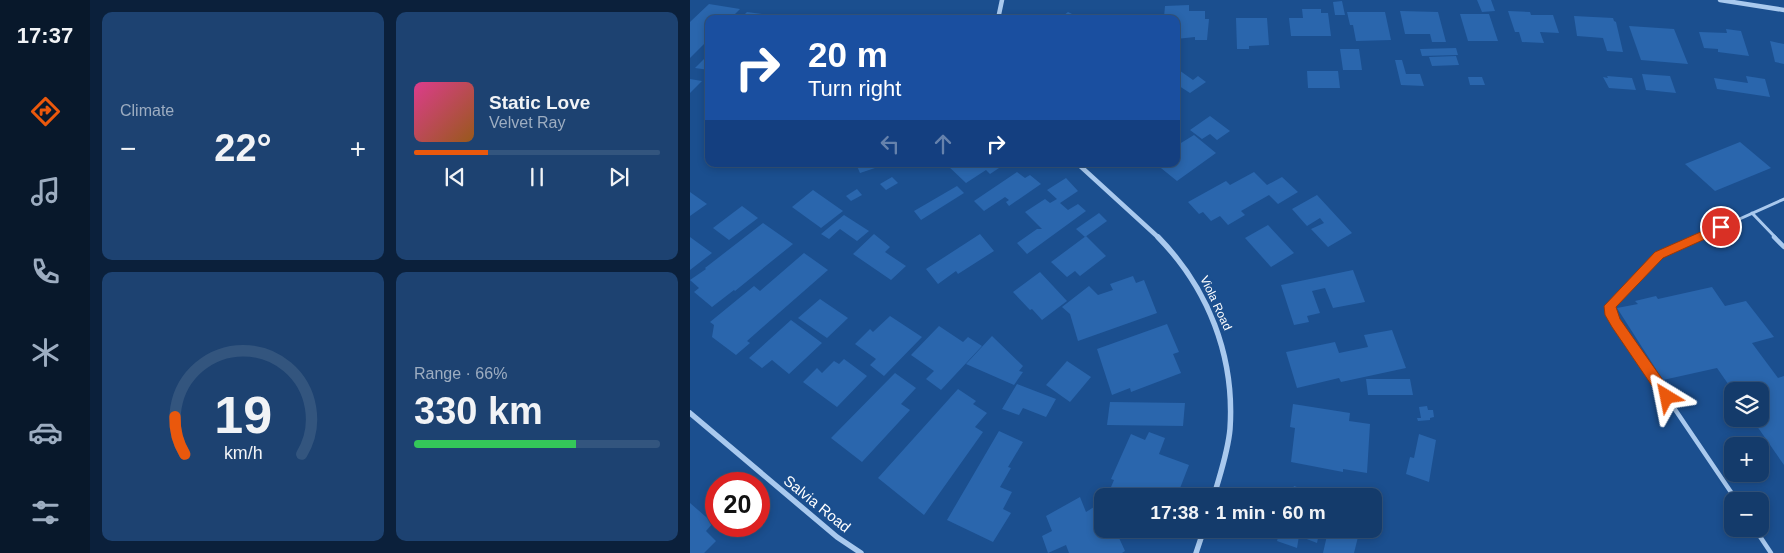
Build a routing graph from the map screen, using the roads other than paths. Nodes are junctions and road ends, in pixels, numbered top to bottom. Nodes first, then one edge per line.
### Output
1 (1002, 0) edge
2 (1720, 0) edge
3 (1784, 10) edge
4 (999, 15) edge
5 (1081, 167) edge
6 (1784, 199) edge
7 (1752, 213) junction
8 (1784, 247) edge
9 (690, 413) edge
10 (1216, 488) edge
11 (1731, 492) edge
12 (1760, 537) edge
13 (1201, 538) edge
14 (861, 553) edge
15 (1196, 553) edge
16 (1771, 553) edge

1 - 4 street
2 - 3 street
5 - 10 street, Viola Road
6 - 7 lane
7 - 8 lane
7 - 11 lane
9 - 14 street, Salvia Road
12 - 16 lane
13 - 15 street

